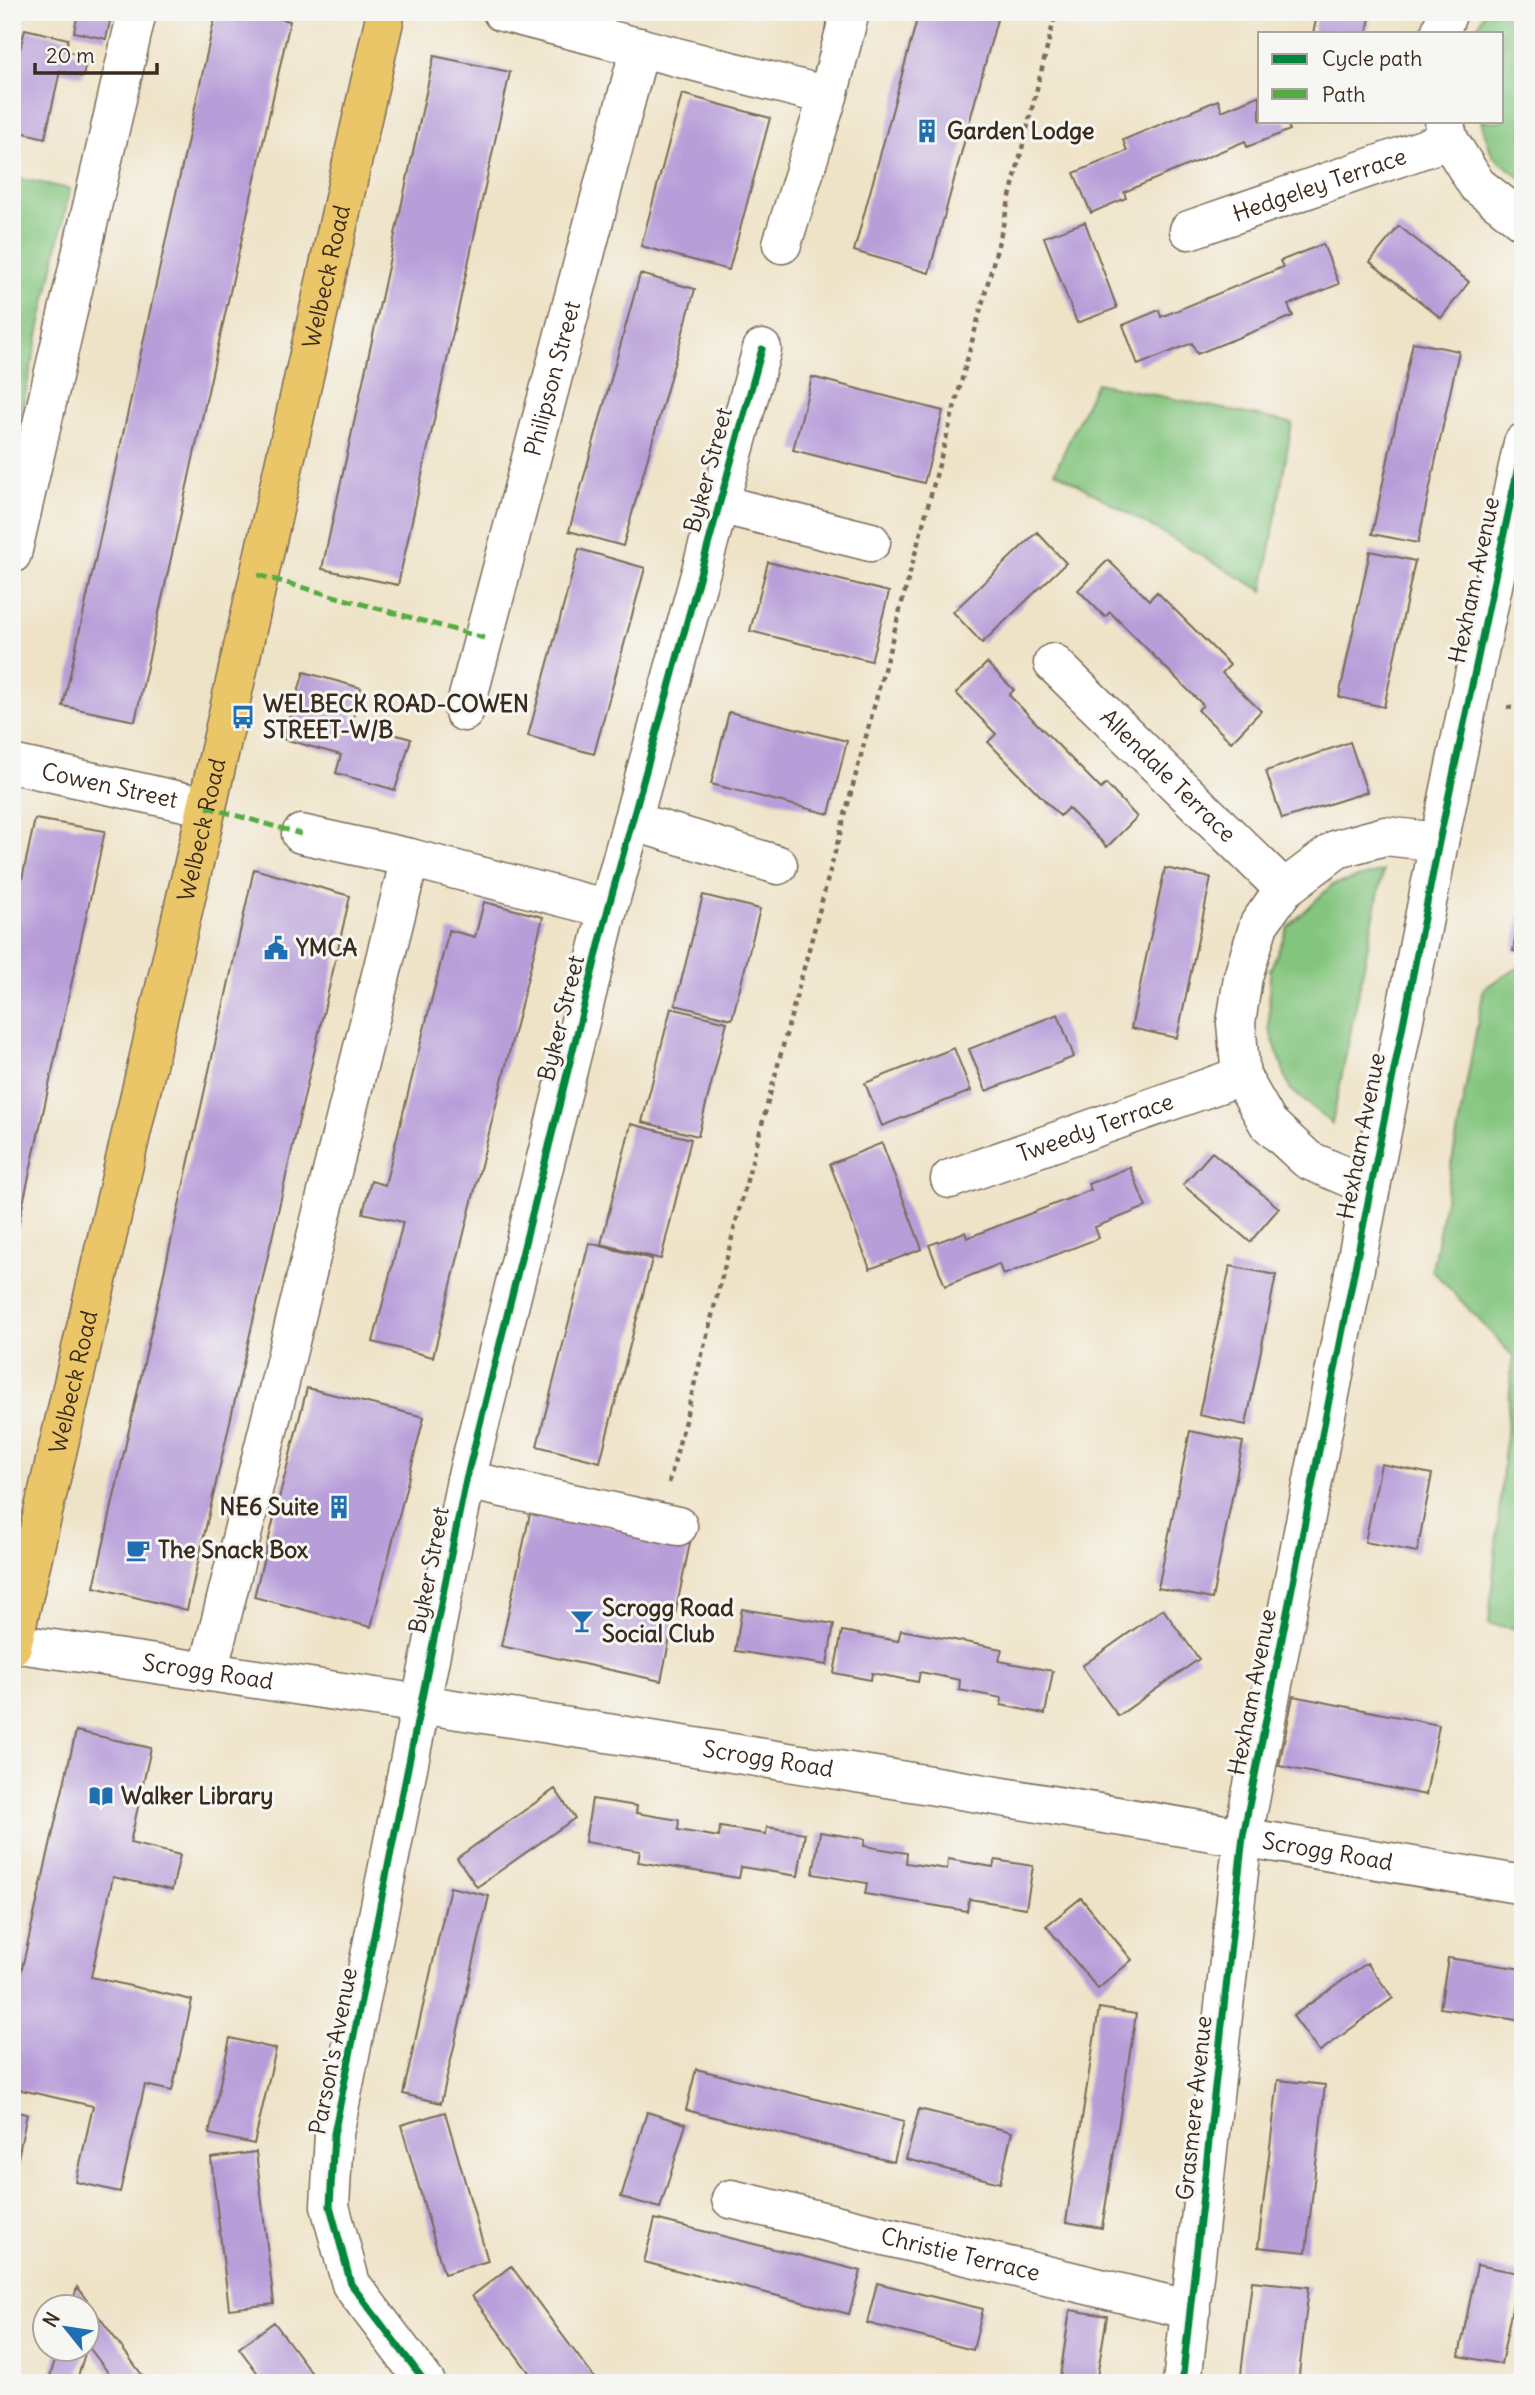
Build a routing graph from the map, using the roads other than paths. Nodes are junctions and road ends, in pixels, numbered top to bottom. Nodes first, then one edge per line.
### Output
1 (137, 12) edge
2 (386, 12) edge
3 (502, 12) edge
4 (850, 12) edge
5 (1448, 12) edge
6 (1440, 32) edge
7 (640, 47) junction
8 (828, 96) junction
9 (1447, 130) edge
10 (1523, 221) edge
11 (1189, 230) dead end
12 (782, 244) dead end
13 (762, 349) dead end
14 (1523, 443) edge
15 (719, 504) junction
16 (871, 542) dead end
17 (12, 554) edge
18 (1053, 663) dead end
19 (464, 712) dead end
20 (12, 764) edge
21 (207, 807) junction
22 (632, 821) junction
23 (301, 834) dead end
24 (1439, 842) junction
25 (410, 858) junction
26 (778, 865) dead end
27 (1284, 889) junction
28 (608, 909) junction
29 (1241, 1076) junction
30 (950, 1179) dead end
31 (1371, 1187) junction
32 (466, 1480) junction
33 (669, 1524) road end
34 (12, 1644) edge
35 (208, 1672) junction
36 (422, 1703) junction
37 (1243, 1836) junction
38 (1523, 1885) edge
39 (731, 2199) dead end
40 (1191, 2310) junction
41 (426, 2383) edge
42 (1182, 2383) edge

1 - 17 street
2 - 21 main road, Welbeck Road
3 - 7 street
4 - 8 street
5 - 6 street
7 - 8 street
7 - 19 street, Philipson Street
8 - 12 street
9 - 10 street
9 - 11 street, Hedgeley Terrace
13 - 15 street, Byker Street
14 - 24 street, Hexham Avenue
15 - 16 street
15 - 22 street, Byker Street
18 - 27 street, Allendale Terrace
20 - 21 street, Cowen Street
21 - 34 main road, Welbeck Road
22 - 26 street
22 - 28 street, Byker Street
23 - 25 street
24 - 27 street
24 - 31 street, Hexham Avenue
25 - 28 street
25 - 35 street
27 - 29 street
28 - 32 street, Byker Street
29 - 30 street, Tweedy Terrace
29 - 31 street
31 - 37 street, Hexham Avenue
32 - 33 street
32 - 36 street, Byker Street
34 - 35 street, Scrogg Road
35 - 36 street, Scrogg Road
36 - 37 street, Scrogg Road
36 - 41 street, Parson's Avenue
37 - 38 street, Scrogg Road
37 - 40 street, Grasmere Avenue
39 - 40 street, Christie Terrace
40 - 42 street, Grasmere Avenue

